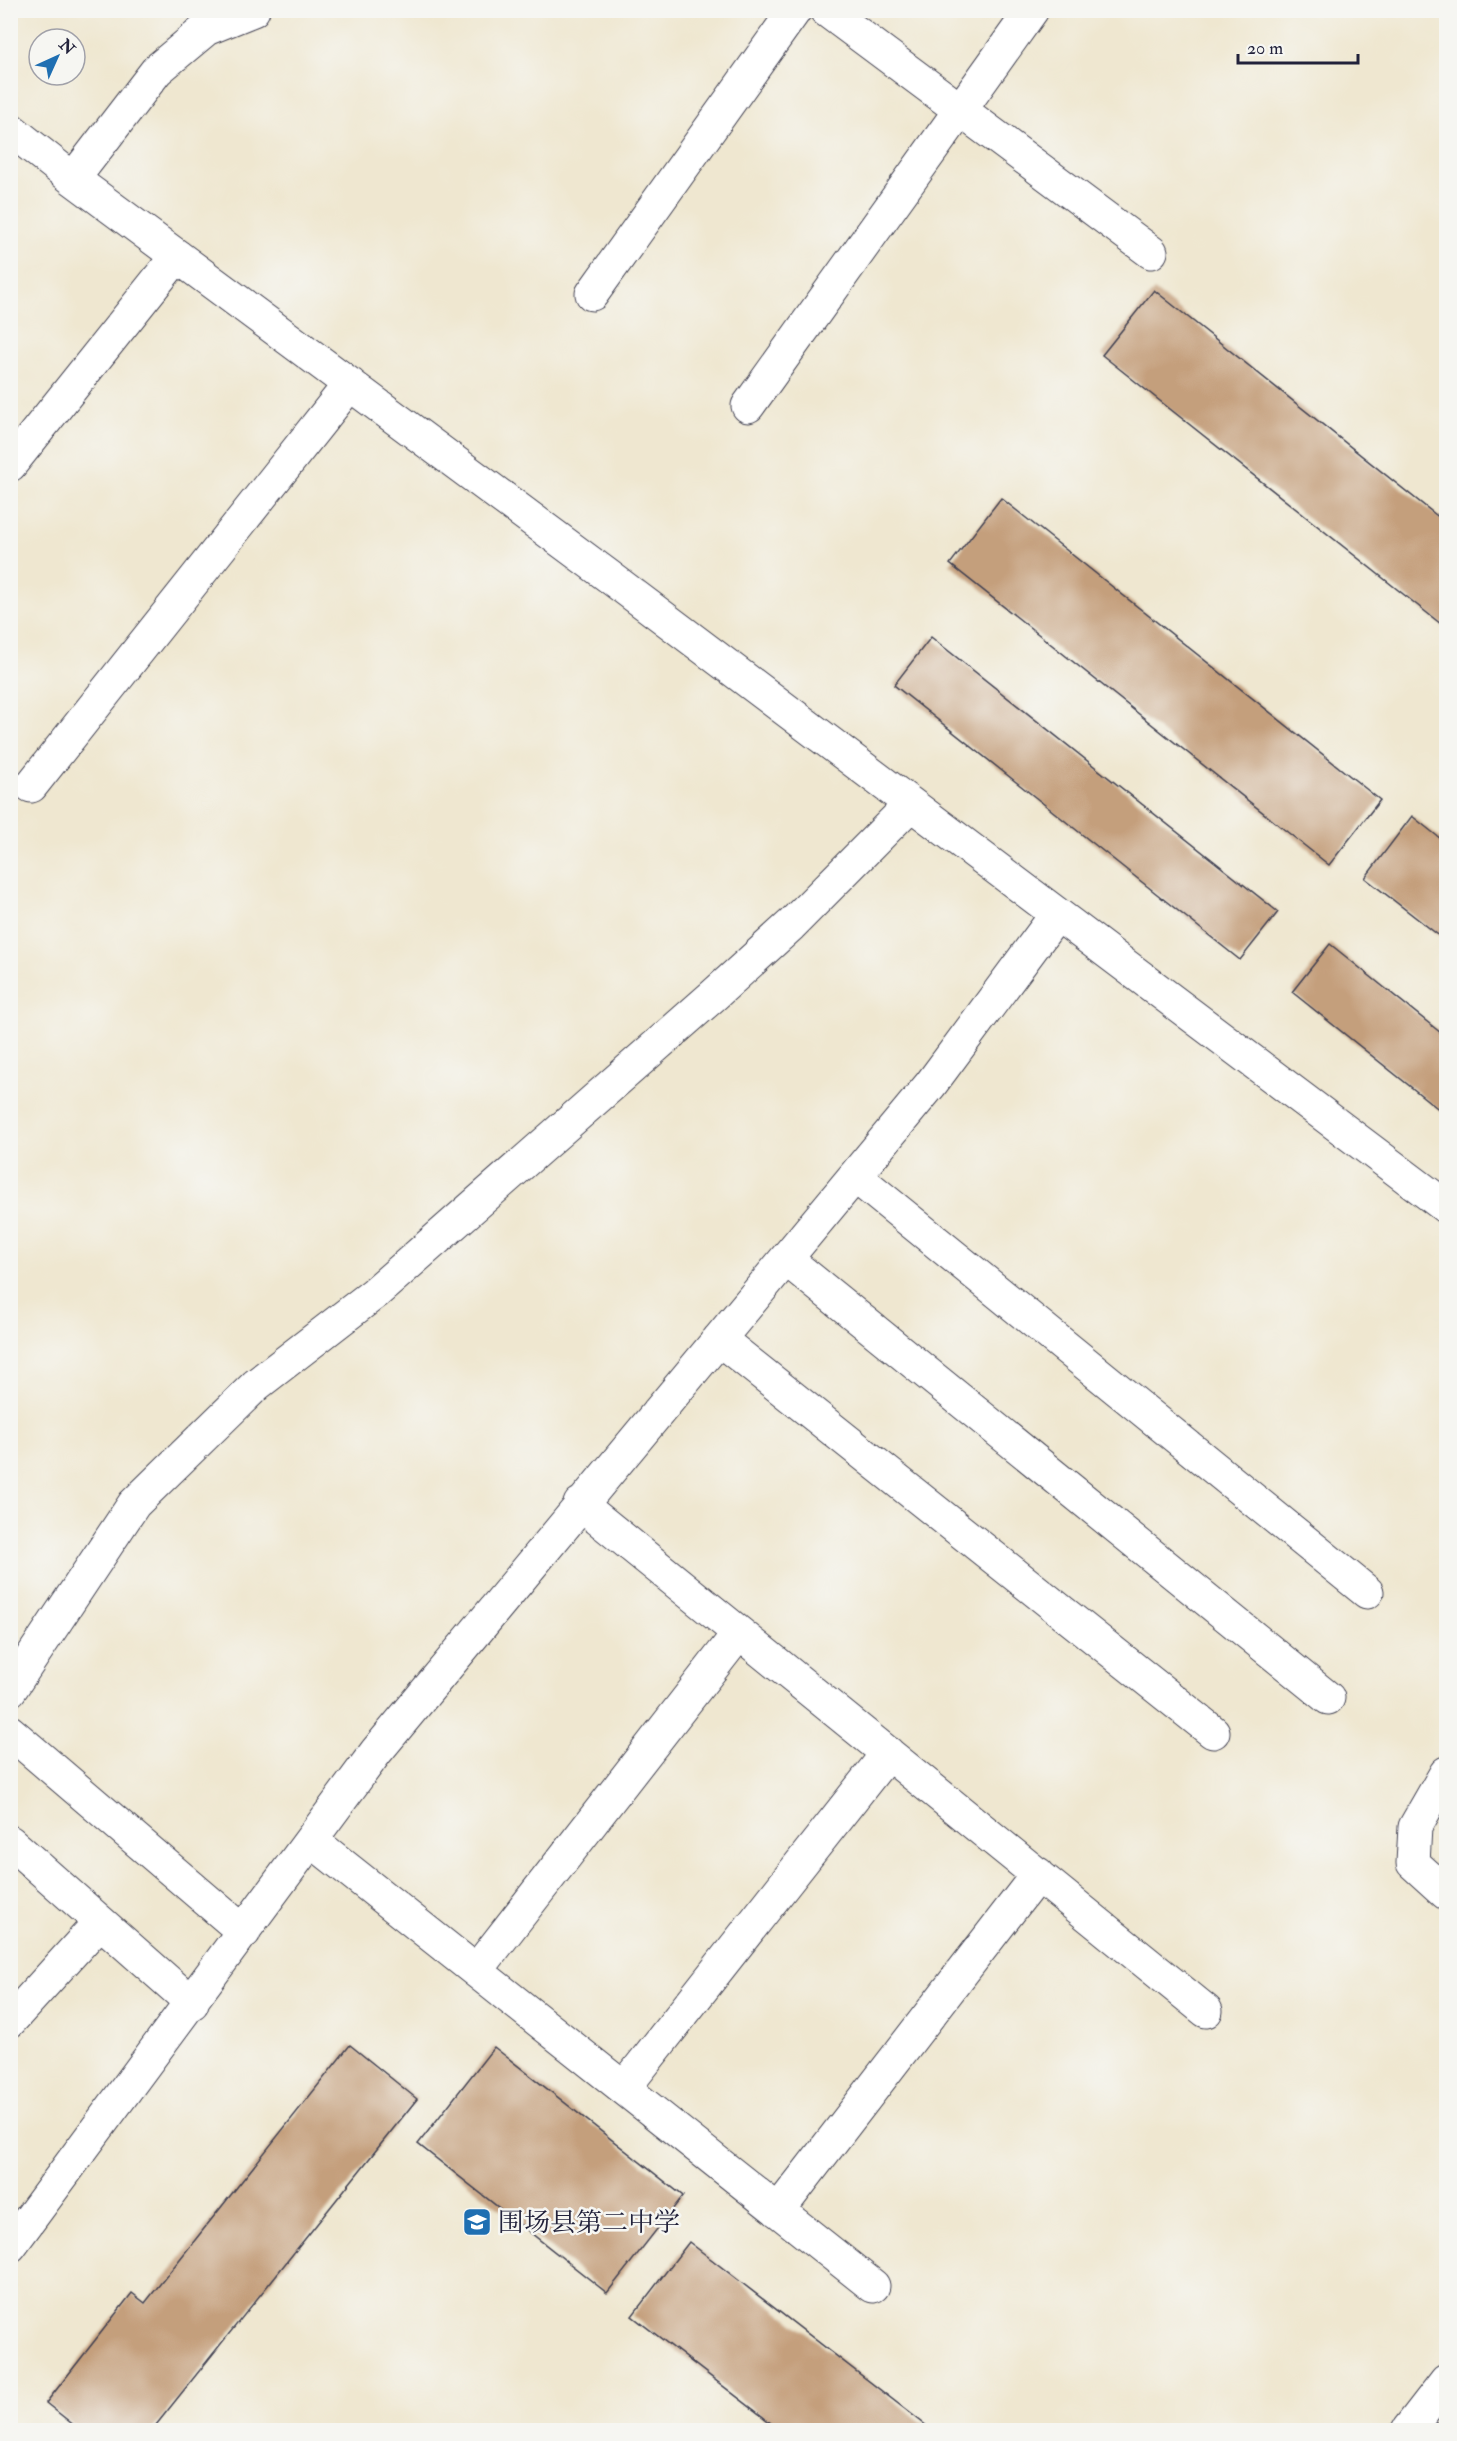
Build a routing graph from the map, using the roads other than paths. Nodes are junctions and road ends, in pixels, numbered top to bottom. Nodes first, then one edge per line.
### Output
1 (253, 10) edge
2 (795, 10) edge
3 (826, 10) edge
4 (1032, 10) edge
5 (961, 109) junction
6 (10, 129) edge
7 (73, 179) junction
8 (1152, 252) dead end
9 (177, 256) junction
10 (592, 294) dead end
11 (350, 384) junction
12 (748, 406) dead end
13 (10, 465) edge
14 (31, 786) dead end
15 (910, 804) junction
16 (1057, 914) junction
17 (855, 1176) junction
18 (1446, 1207) edge
19 (786, 1259) junction
20 (719, 1339) junction
21 (580, 1504) junction
22 (1367, 1592) dead end
23 (739, 1633) junction
24 (10, 1690) edge
25 (1329, 1698) dead end
26 (10, 1732) edge
27 (1213, 1732) dead end
28 (888, 1753) junction
29 (1446, 1773) edge
30 (311, 1840) junction
31 (10, 1842) edge
32 (1038, 1874) junction
33 (1446, 1893) edge
34 (100, 1922) junction
35 (244, 1932) junction
36 (476, 1971) junction
37 (192, 2003) junction
38 (1206, 2011) dead end
39 (10, 2021) edge
40 (624, 2088) junction
41 (778, 2211) junction
42 (10, 2246) edge
43 (873, 2286) dead end
44 (1446, 2381) edge
45 (1408, 2430) edge

1 - 7 street
2 - 10 street
3 - 5 street
4 - 5 street
5 - 8 street
5 - 12 street
6 - 7 street
7 - 9 street
9 - 11 street
9 - 13 street
11 - 14 street
11 - 15 street
15 - 16 street
15 - 24 street
16 - 17 street
16 - 18 street
17 - 19 street
17 - 22 street
19 - 20 street
19 - 25 street
20 - 21 street
20 - 27 street
21 - 23 street
21 - 30 street
23 - 28 street
23 - 36 street
26 - 35 street
28 - 32 street
28 - 40 street
29 - 33 street
30 - 35 street
30 - 36 street
31 - 34 street
32 - 38 street
32 - 41 street
34 - 37 street
34 - 39 street
35 - 37 street
36 - 40 street
37 - 42 street
40 - 41 street
41 - 43 street
44 - 45 street

